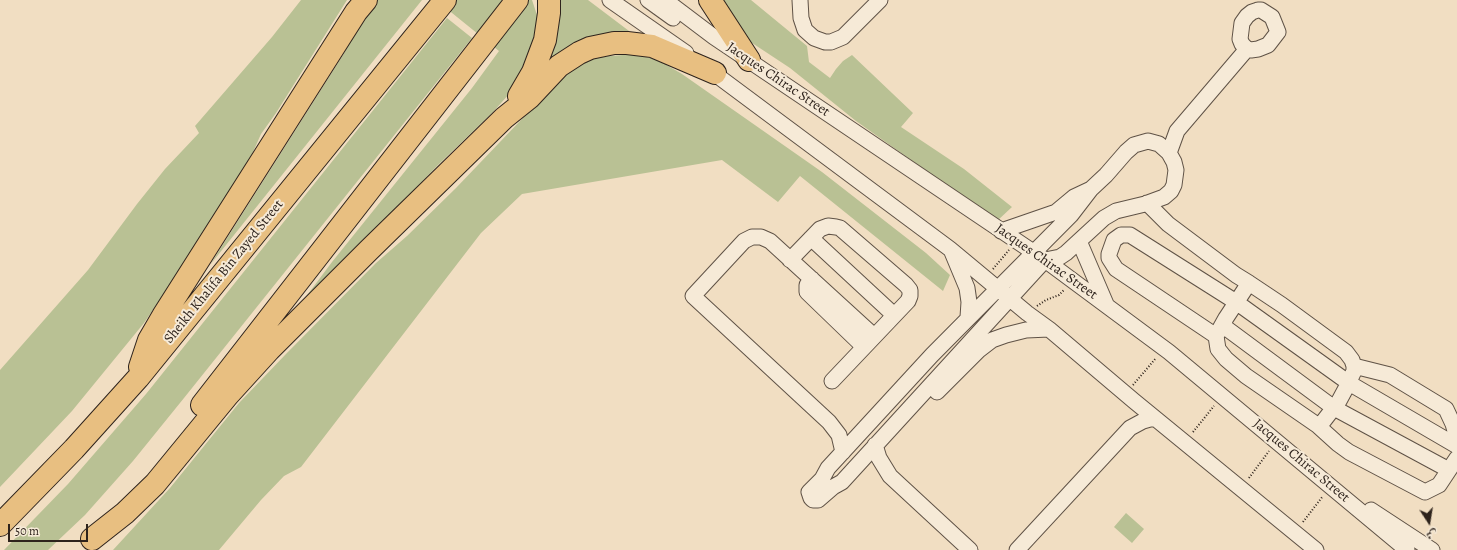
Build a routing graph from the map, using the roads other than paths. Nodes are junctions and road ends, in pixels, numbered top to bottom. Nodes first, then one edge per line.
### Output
1 (517, 0) edge
2 (549, 0) edge
3 (610, 0) edge
4 (648, 0) edge
5 (665, 0) edge
6 (710, 0) edge
7 (800, 0) edge
8 (880, 0) edge
9 (361, 4) edge
10 (441, 4) edge
11 (714, 37) junction
12 (1246, 49) dead end
13 (750, 60) junction
14 (716, 73) junction
15 (504, 118) junction
16 (1177, 131) junction
17 (1156, 143) junction
18 (1169, 153) junction
19 (1091, 189) junction
20 (1147, 203) junction
21 (1000, 230) junction
22 (811, 238) junction
23 (1079, 241) junction
24 (950, 249) junction
25 (1040, 256) junction
26 (790, 260) junction
27 (1248, 283) junction
28 (997, 288) junction
29 (1010, 298) junction
30 (1236, 302) junction
31 (1106, 305) junction
32 (894, 315) junction
33 (968, 317) junction
34 (1049, 329) junction
35 (1219, 330) junction
36 (869, 342) junction
37 (1354, 366) junction
38 (138, 378) junction
39 (832, 381) dead end
40 (1348, 383) junction
41 (1130, 398) junction
42 (1334, 408) junction
43 (908, 409) junction
44 (1156, 419) junction
45 (829, 422) junction
46 (1317, 425) junction
47 (867, 426) junction
48 (1130, 428) junction
49 (1457, 438) edge
50 (875, 445) junction
51 (1457, 446) edge
52 (843, 452) junction
53 (858, 464) junction
54 (1453, 464) edge
55 (890, 476) junction
56 (1336, 490) junction
57 (0, 525) edge
58 (87, 544) edge
59 (970, 550) edge
60 (1017, 550) edge
61 (1316, 550) edge
62 (1408, 550) edge
63 (1432, 550) edge

1 - 58 highway
2 - 15 highway
3 - 14 street
4 - 11 street
5 - 11 street, Jacques Chirac Street
6 - 13 highway
7 - 8 street
9 - 38 highway
10 - 38 highway, Sheikh Khalifa Bin Zayed Street
11 - 13 street, Jacques Chirac Street
12 - 16 street
13 - 21 street, Jacques Chirac Street
14 - 15 highway
14 - 24 street
15 - 58 highway
16 - 17 street
16 - 18 street
17 - 18 street
17 - 19 street
18 - 20 street
19 - 21 street
19 - 25 street
20 - 23 street
20 - 27 street
21 - 25 street, Jacques Chirac Street
22 - 26 street
22 - 32 street
22 - 32 street
23 - 25 street
23 - 31 street
24 - 28 street
24 - 33 street
25 - 28 street
25 - 29 street
25 - 31 street, Jacques Chirac Street
26 - 36 street
26 - 45 street
27 - 30 street
27 - 37 street
28 - 29 street
28 - 33 street
29 - 34 street
29 - 43 street
30 - 35 street
30 - 35 street
30 - 40 street
31 - 56 street, Jacques Chirac Street
32 - 36 street
33 - 47 street
34 - 41 street
34 - 43 street
35 - 42 street
35 - 46 street
36 - 39 street
37 - 40 street
37 - 49 street
38 - 57 highway, Sheikh Khalifa Bin Zayed Street
40 - 42 street
40 - 51 street
41 - 44 street
41 - 48 street
42 - 46 street
42 - 54 street
43 - 50 street
44 - 48 street
44 - 61 street
45 - 47 street
45 - 52 street
46 - 54 street
47 - 52 street
48 - 60 street
50 - 53 street
50 - 55 street
52 - 53 street
53 - 55 street
55 - 59 street
56 - 62 street, Jacques Chirac Street
56 - 63 street

